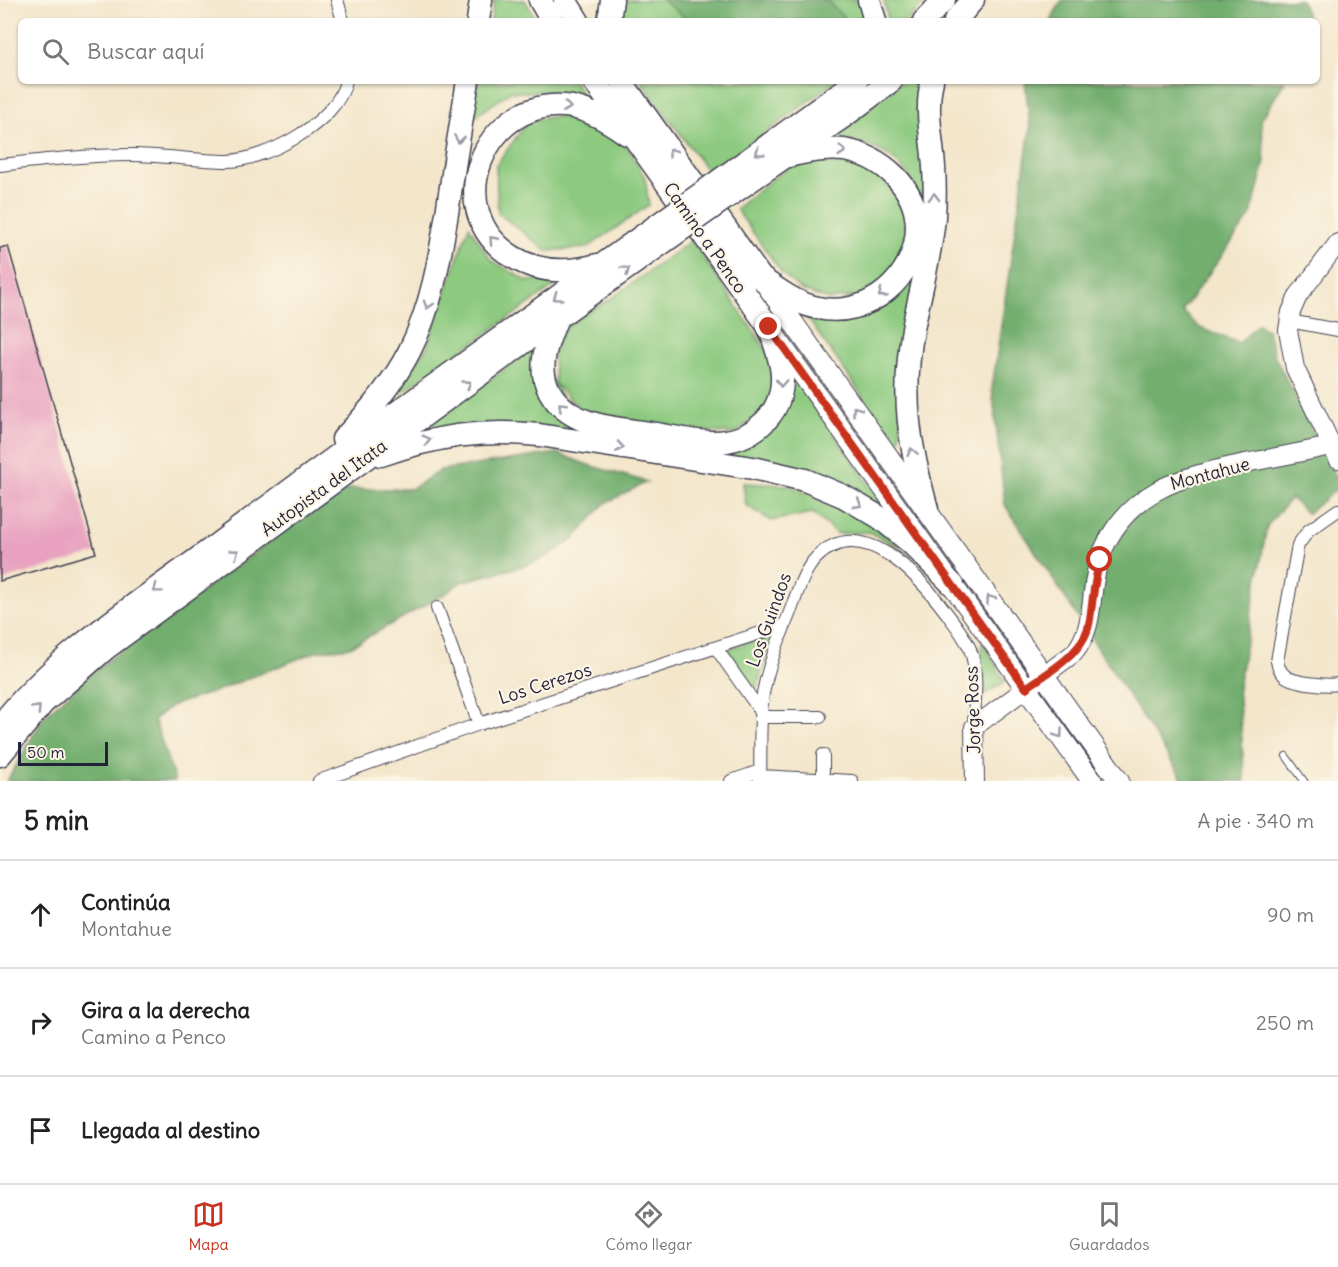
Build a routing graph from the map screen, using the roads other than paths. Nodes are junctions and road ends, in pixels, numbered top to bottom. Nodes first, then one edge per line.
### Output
1 (337, 0) edge
2 (481, 0) edge
3 (540, 0) edge
4 (565, 0) edge
5 (612, 0) edge
6 (869, 0) edge
7 (944, 0) edge
8 (974, 0) edge
9 (342, 18) edge
10 (478, 18) edge
11 (550, 18) edge
12 (576, 18) edge
13 (609, 18) edge
14 (873, 18) edge
15 (927, 18) edge
16 (958, 18) edge
17 (964, 18) edge
18 (345, 84) edge
19 (468, 84) edge
20 (596, 84) edge
21 (623, 84) edge
22 (853, 84) edge
23 (887, 84) edge
24 (932, 84) edge
25 (638, 142) junction
26 (784, 157) junction
27 (0, 165) edge
28 (739, 178) junction
29 (696, 206) junction
30 (660, 234) junction
31 (1338, 243) edge
32 (1332, 260) edge
33 (604, 263) junction
34 (761, 278) junction
35 (557, 318) junction
36 (1289, 321) junction
37 (769, 327) junction
38 (1338, 330) edge
39 (1334, 453) edge
40 (352, 468) junction
41 (278, 498) junction
42 (927, 509) junction
43 (1338, 510) edge
44 (828, 549) joint
45 (953, 585) junction
46 (437, 608) dead end
47 (785, 625) junction
48 (716, 648) junction
49 (1044, 675) junction
50 (1338, 684) edge
51 (1026, 688) junction
52 (761, 715) junction
53 (820, 717) dead end
54 (478, 724) junction
55 (0, 726) edge
56 (974, 727) junction
57 (0, 755) edge
58 (823, 755) dead end
59 (1286, 756) dead end
60 (760, 776) edge
61 (823, 779) junction
62 (319, 781) edge
63 (731, 781) edge
64 (852, 781) edge
65 (975, 781) edge
66 (1092, 781) edge
67 (1119, 781) edge
68 (1304, 781) edge

1 - 9 street
2 - 10 highway
3 - 11 highway
4 - 12 highway
5 - 13 highway
6 - 14 highway
7 - 15 highway
8 - 16 highway
8 - 17 highway
18 - 27 street
19 -> 41 highway
20 - 25 highway, Camino a Penco
29 -> 21 highway, Camino a Penco
22 -> 28 highway
23 - 26 highway
42 -> 24 highway
25 - 29 highway, Camino a Penco
33 -> 25 highway
26 - 28 highway
26 -> 34 highway
28 - 30 highway, bridge
29 - 34 highway, Camino a Penco
29 - 37 highway, Camino a Penco
30 - 33 highway, Autopista del Itata
35 -> 30 highway, Autopista del Itata
31 - 32 street
32 - 36 street
33 -> 41 highway, Autopista del Itata
42 -> 34 main road, Camino a Penco
37 -> 35 highway
40 -> 35 highway, Autopista del Itata
36 - 38 street
36 - 39 street
37 - 45 main road, Camino a Penco
39 - 49 street, Montahue
40 -> 45 highway
57 -> 40 highway, Autopista del Itata
41 -> 55 highway, Autopista del Itata
49 -> 42 main road, Camino a Penco
43 - 50 street
44 - 47 street, Los Guindos
44 - 56 street, Jorge Ross
45 - 51 main road, Camino a Penco
46 - 54 street
47 - 48 street, Los Cerezos
47 - 52 street, Los Guindos
48 - 52 street, Los Guindos
48 - 54 street, Los Cerezos
49 - 51 street, Montahue
49 - 67 main road, Camino a Penco
51 - 56 street, Montahue
51 -> 66 main road, Camino a Penco
52 - 53 street
52 - 60 street, Los Guindos
54 - 62 street, Los Cerezos
56 - 65 street, Jorge Ross
58 - 61 street
59 - 68 lane
60 - 61 street
60 - 63 street
61 - 64 street

